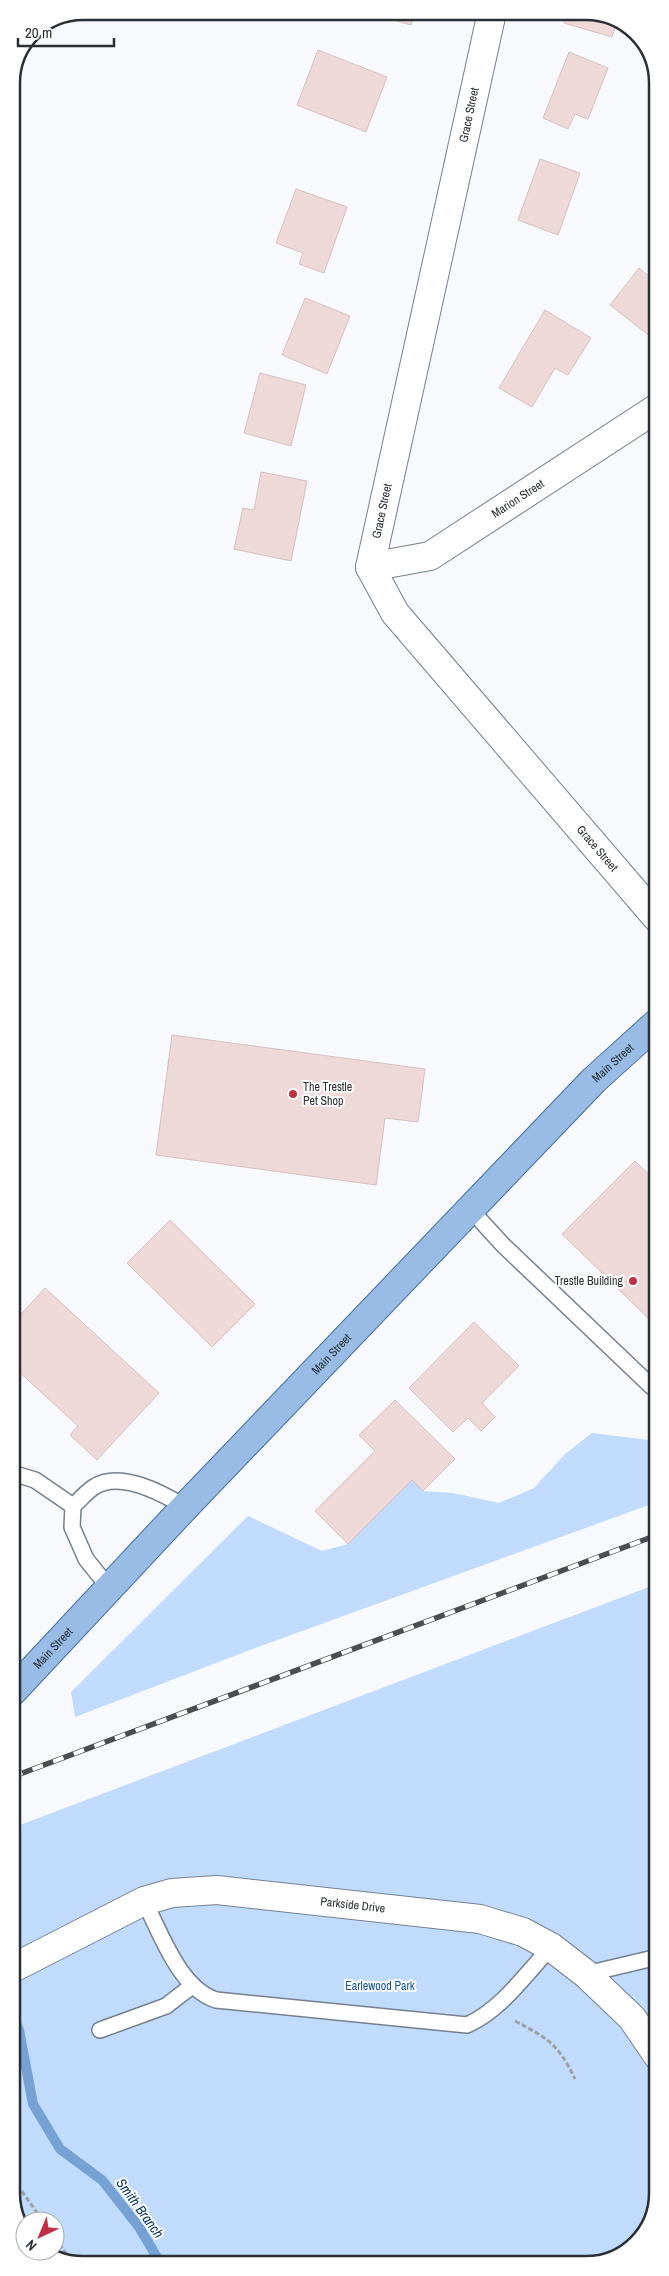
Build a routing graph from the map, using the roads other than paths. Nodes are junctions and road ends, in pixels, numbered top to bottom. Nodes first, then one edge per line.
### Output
1 (490, 20) edge
2 (649, 413) edge
3 (370, 566) junction
4 (649, 909) edge
5 (649, 1030) edge
6 (471, 1210) junction
7 (649, 1384) edge
8 (20, 1475) edge
9 (73, 1506) junction
10 (185, 1507) junction
11 (110, 1589) junction
12 (20, 1684) edge
13 (144, 1901) junction
14 (551, 1948) junction
15 (649, 1959) edge
16 (20, 1964) edge
17 (586, 1974) junction
18 (192, 1986) junction
19 (100, 2030) dead end
20 (649, 2043) edge

1 - 3 street, Grace Street
2 - 3 street, Marion Street
3 - 4 street, Grace Street
5 - 6 main road, Main Street
6 - 7 lane
6 - 10 main road, Main Street
8 - 9 lane
9 - 10 lane
9 - 11 lane
10 - 11 main road, Main Street
11 - 12 main road, Main Street
13 - 14 street, Parkside Drive
13 - 16 street, Parkside Drive
13 - 18 lane
14 - 17 street, Parkside Drive
14 - 18 lane
15 - 17 lane
17 - 20 street, Parkside Drive
18 - 19 lane

